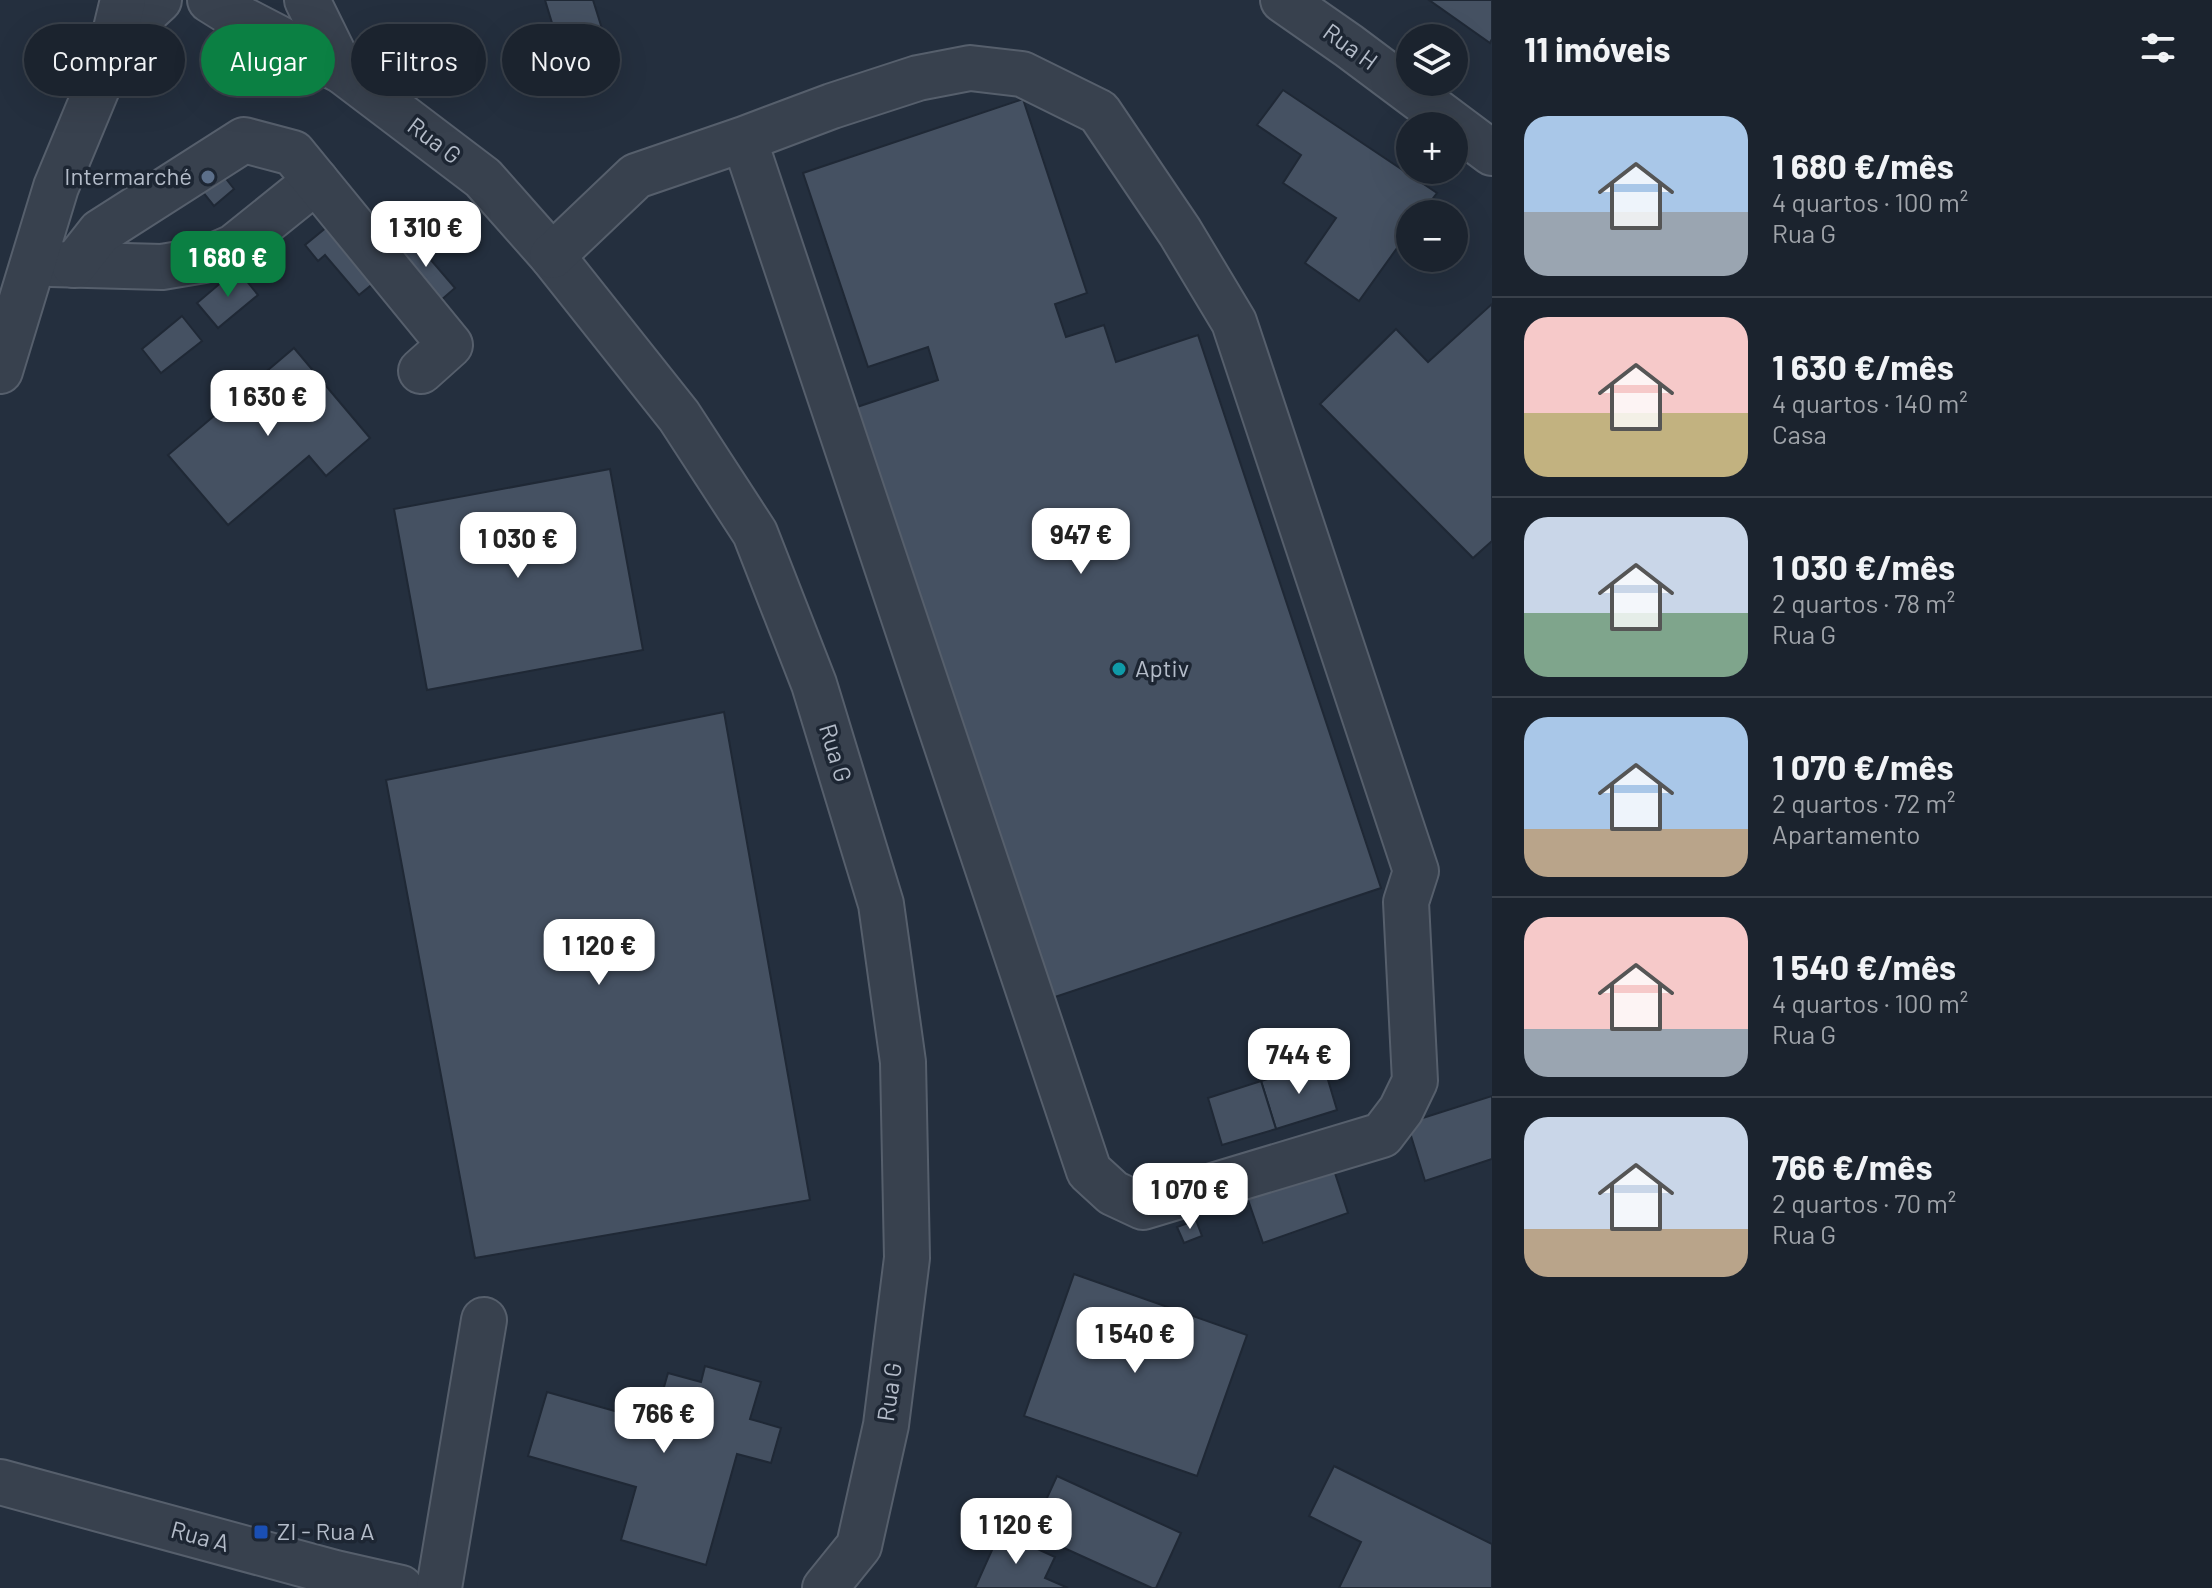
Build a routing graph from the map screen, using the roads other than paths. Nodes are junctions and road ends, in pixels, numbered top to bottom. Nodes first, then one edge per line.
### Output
1 (123, 0) edge
2 (159, 0) edge
3 (210, 0) edge
4 (307, 0) edge
5 (1283, 0) edge
6 (117, 24) edge
7 (134, 24) edge
8 (342, 71) junction
9 (94, 96) edge
10 (744, 139) junction
11 (1492, 153) edge
12 (316, 181) junction
13 (552, 256) junction
14 (53, 264) junction
15 (0, 371) edge
16 (421, 371) dead end
17 (484, 1320) dead end
18 (0, 1482) edge
19 (859, 1567) edge
20 (401, 1588) edge
21 (439, 1588) edge
22 (825, 1588) edge

1 - 6 street
2 - 7 street
3 - 8 street, Rua G
4 - 8 street
5 - 11 street, Rua H
8 - 13 street, Rua G
9 - 14 street
10 - 10 street
10 - 13 street
12 - 14 street
12 - 14 street
12 - 16 street
13 - 19 street, Rua G
14 - 15 street
17 - 21 street
18 - 20 street, Rua A
19 - 22 street, Rua G

